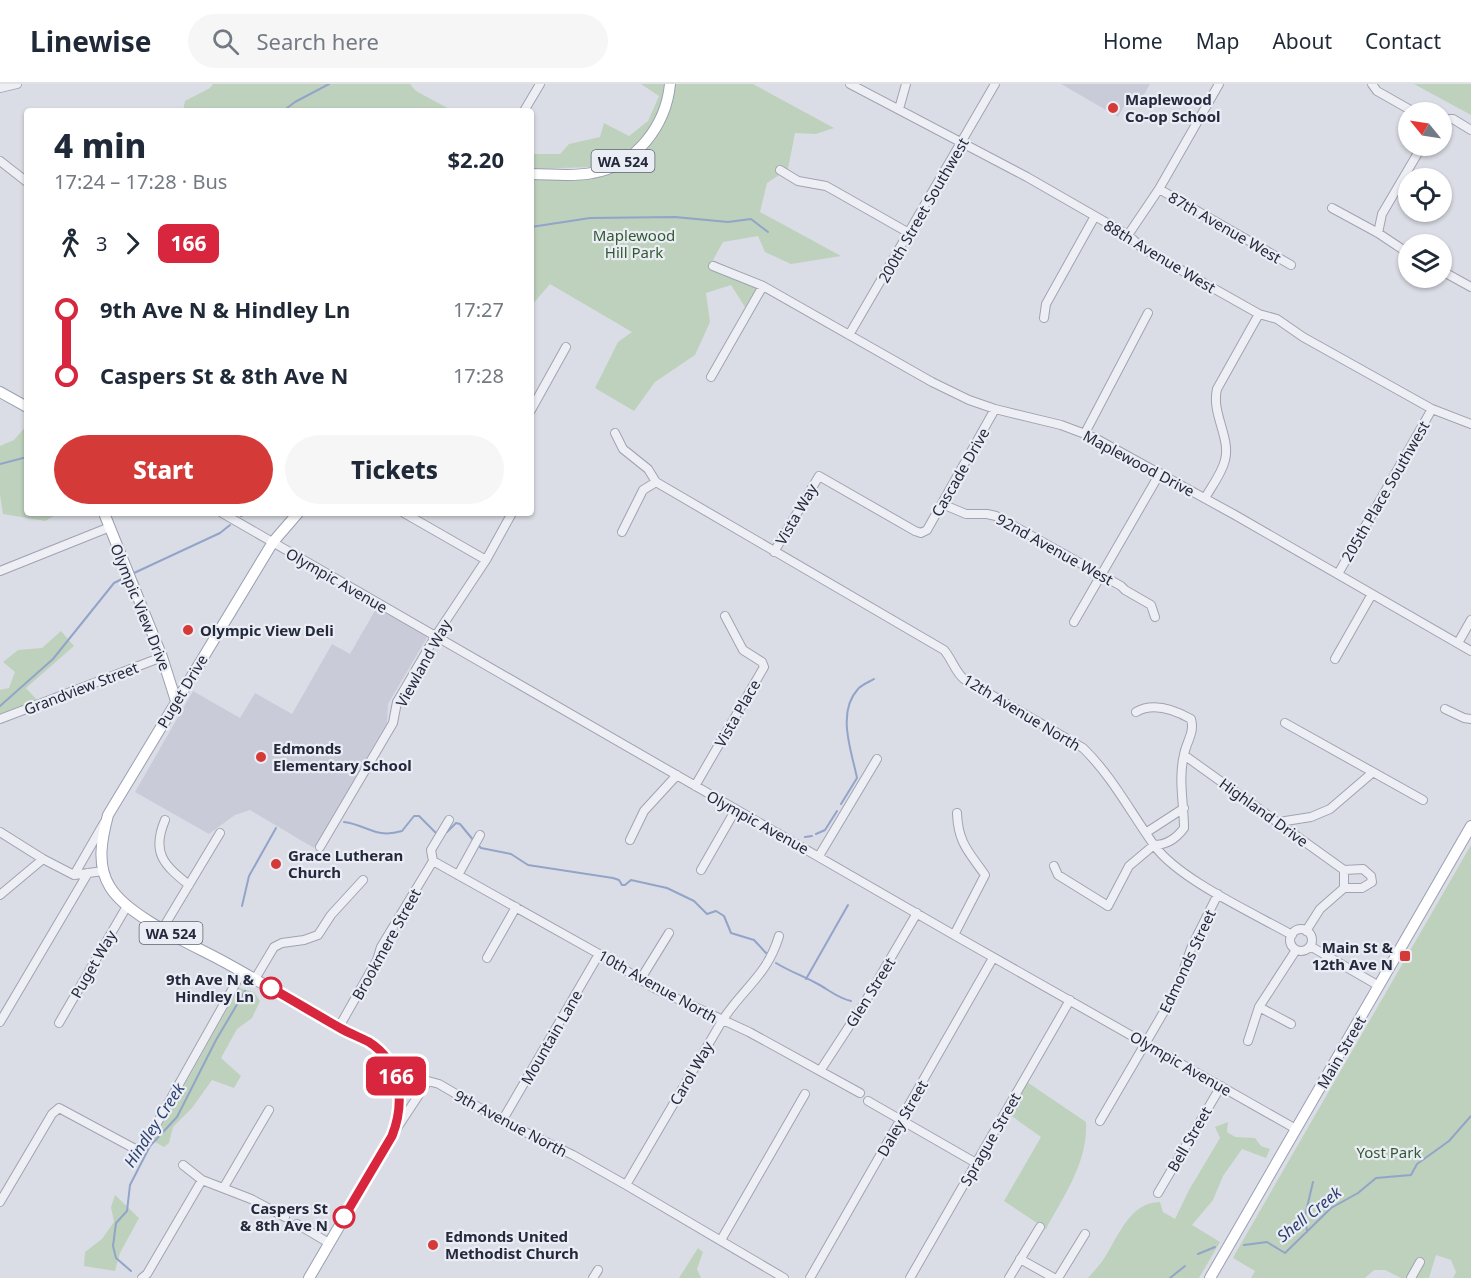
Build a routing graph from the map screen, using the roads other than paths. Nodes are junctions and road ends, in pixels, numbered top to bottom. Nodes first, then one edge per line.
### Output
1 (17, 84) edge
2 (540, 84) edge
3 (670, 84) edge
4 (850, 84) edge
5 (906, 84) edge
6 (995, 84) edge
7 (1219, 84) edge
8 (1372, 84) edge
9 (0, 88) edge
10 (1398, 103) edge
11 (526, 108) edge
12 (899, 110) junction
13 (1452, 120) edge
14 (1471, 130) edge
15 (962, 143) junction
16 (1416, 156) edge
17 (0, 161) edge
18 (780, 170) dead end
19 (534, 174) edge
20 (24, 180) edge
21 (1159, 189) junction
22 (1332, 208) dead end
23 (1095, 216) junction
24 (909, 233) junction
25 (1378, 233) junction
26 (1128, 235) junction
27 (1398, 246) edge
28 (713, 266) dead end
29 (1291, 266) dead end
30 (1452, 277) edge
31 (763, 286) junction
32 (1471, 287) edge
33 (1148, 313) dead end
34 (1260, 314) junction
35 (1044, 318) dead end
36 (849, 335) junction
37 (566, 347) dead end
38 (711, 377) dead end
39 (0, 392) edge
40 (24, 405) edge
41 (534, 405) edge
42 (995, 409) junction
43 (1432, 409) junction
44 (1471, 424) edge
45 (615, 433) dead end
46 (1085, 433) junction
47 (1160, 473) junction
48 (819, 476) joint
49 (656, 482) junction
50 (1205, 498) junction
51 (942, 504) junction
52 (105, 516) edge
53 (227, 516) edge
54 (295, 516) edge
55 (409, 516) edge
56 (510, 516) edge
57 (110, 527) junction
58 (622, 531) dead end
59 (273, 542) junction
60 (774, 552) junction
61 (486, 560) junction
62 (0, 570) edge
63 (1338, 574) junction
64 (1101, 575) junction
65 (1372, 594) junction
66 (725, 616) dead end
67 (1155, 617) dead end
68 (1471, 620) edge
69 (1074, 622) dead end
70 (435, 637) junction
71 (1458, 643) junction
72 (1471, 651) edge
73 (162, 657) junction
74 (1335, 658) dead end
75 (167, 671) junction
76 (192, 675) junction
77 (176, 701) junction
78 (1445, 709) dead end
79 (1136, 712) dead end
80 (1, 716) edge
81 (1471, 719) edge
82 (1285, 723) dead end
83 (1184, 755) junction
84 (877, 759) dead end
85 (1372, 773) junction
86 (676, 775) junction
87 (695, 786) junction
88 (1424, 800) dead end
89 (1184, 808) junction
90 (736, 809) junction
91 (957, 813) dead end
92 (108, 815) junction
93 (165, 820) dead end
94 (449, 820) dead end
95 (1279, 822) junction
96 (1471, 825) edge
97 (0, 832) edge
98 (1147, 832) junction
99 (220, 833) dead end
100 (480, 835) dead end
101 (630, 840) dead end
102 (1154, 845) junction
103 (320, 847) dead end
104 (819, 856) junction
105 (43, 859) junction
106 (433, 861) junction
107 (1054, 866) dead end
108 (701, 870) dead end
109 (1344, 870) junction
110 (103, 871) junction
111 (88, 873) junction
112 (75, 875) junction
113 (458, 875) junction
114 (363, 880) dead end
115 (189, 885) junction
116 (1344, 888) junction
117 (1218, 894) junction
118 (0, 895) edge
119 (127, 906) junction
120 (516, 907) junction
121 (918, 913) junction
122 (163, 928) junction
123 (1306, 931) junction
124 (669, 933) dead end
125 (954, 935) junction
126 (1292, 935) junction
127 (779, 936) dead end
128 (1310, 946) junction
129 (1296, 950) junction
130 (599, 954) junction
131 (487, 958) dead end
132 (993, 958) junction
133 (242, 972) junction
134 (255, 979) junction
135 (640, 980) junction
136 (1379, 986) junction
137 (1070, 1000) junction
138 (1259, 1006) junction
139 (722, 1021) junction
140 (0, 1022) edge
141 (59, 1023) dead end
142 (1291, 1024) dead end
143 (339, 1027) junction
144 (1248, 1041) dead end
145 (1147, 1043) junction
146 (820, 1071) junction
147 (428, 1081) junction
148 (398, 1082) junction
149 (1221, 1086) junction
150 (860, 1093) dead end
151 (805, 1094) dead end
152 (868, 1101) dead end
153 (269, 1110) dead end
154 (901, 1120) junction
155 (502, 1121) junction
156 (1100, 1121) dead end
157 (1296, 1129) junction
158 (392, 1136) junction
159 (976, 1163) junction
160 (183, 1165) dead end
161 (202, 1180) junction
162 (626, 1185) junction
163 (224, 1187) junction
164 (1158, 1193) dead end
165 (0, 1202) edge
166 (285, 1217) dead end
167 (297, 1224) dead end
168 (1041, 1227) dead end
169 (1085, 1234) dead end
170 (721, 1240) junction
171 (329, 1243) junction
172 (1020, 1259) junction
173 (1420, 1262) dead end
174 (142, 1278) edge
175 (309, 1278) edge
176 (784, 1278) edge
177 (810, 1278) edge
178 (910, 1278) edge
179 (1009, 1278) edge
180 (1056, 1278) edge
181 (1210, 1278) edge
182 (1411, 1278) edge

1 - 9 street
2 - 11 street
3 - 19 main road, WA 524
4 - 12 street, 88th Avenue West
5 - 12 street
6 - 15 street, 200th Street Southwest
7 - 21 street
8 - 10 street
12 - 15 street, 88th Avenue West
13 - 14 street
15 - 23 street, 88th Avenue West
15 - 24 street, 200th Street Southwest
16 - 25 street
17 - 20 street
18 - 24 street
21 - 26 street
21 - 29 street, 87th Avenue West
22 - 25 street
23 - 26 street, 88th Avenue West
23 - 35 street
24 - 36 street, 200th Street Southwest
25 - 27 street
26 - 34 street, 88th Avenue West
28 - 31 street, Maplewood Drive
30 - 32 street
31 - 36 street, Maplewood Drive
31 - 38 street
33 - 46 street
34 - 43 street, 88th Avenue West
34 - 50 street
36 - 42 street, Maplewood Drive
37 - 41 street
39 - 40 main road
42 - 46 street, Maplewood Drive
42 - 51 street, Cascade Drive
43 - 44 street, 88th Avenue West
43 - 63 street, 205th Place Southwest
45 - 49 street, 12th Avenue North
46 - 47 street, Maplewood Drive
47 - 50 street, Maplewood Drive
47 - 64 street
48 - 51 street, Cascade Drive
48 - 60 street, Vista Way
49 - 58 street
49 - 60 street, 12th Avenue North
50 - 63 street, Maplewood Drive
51 - 64 street, 92nd Avenue West
52 - 57 main road, Olympic View Drive
53 - 59 street, Olympic Avenue
54 - 59 main road, Puget Drive
55 - 61 street
56 - 61 street, Viewland Way
57 - 62 street
57 - 73 main road, Olympic View Drive
59 - 70 street, Olympic Avenue
59 - 76 main road, Puget Drive
60 - 98 street, 12th Avenue North
61 - 70 street, Viewland Way
63 - 65 street, Maplewood Drive
64 - 67 street, 92nd Avenue West
64 - 69 street
65 - 71 street, Maplewood Drive
65 - 74 street
66 - 87 street, Vista Place
68 - 71 street
70 - 86 street, Olympic Avenue
70 - 103 street, Viewland Way
71 - 72 street, Maplewood Drive
73 - 75 main road, Olympic View Drive
73 - 80 street, Grandview Street
75 - 76 main road
75 - 77 main road, Olympic View Drive
76 - 77 main road, Puget Drive
77 - 92 main road, Puget Drive
78 - 81 street
79 - 83 street
82 - 85 street
83 - 89 street
83 - 95 street, Highland Drive
84 - 104 street
85 - 88 street
85 - 95 street
86 - 87 street, Olympic Avenue
86 - 101 street
87 - 90 street, Olympic Avenue
89 - 98 street
89 - 102 street
90 - 104 street, Olympic Avenue
90 - 108 street
91 - 125 street
92 - 110 main road
92 - 112 street, Puget Drive
93 - 115 street
94 - 106 street
95 - 109 street, Highland Drive
96 - 136 main road, Main Street
97 - 105 street
98 - 102 street, 12th Avenue North
99 - 115 street
100 - 113 street
102 - 107 street
102 - 117 street, 12th Avenue North
104 - 121 street, Olympic Avenue
105 - 112 street
105 - 118 street
106 - 113 street, 10th Avenue North
106 - 143 street, Brookmere Street
109 - 116 street
109 - 116 street
110 - 111 street
110 - 119 main road, WA 524
111 - 112 street
111 - 140 street
113 - 120 street, 10th Avenue North
114 - 134 street
115 - 122 street
116 - 123 street
117 - 126 street, 12th Avenue North
117 - 145 street, Edmonds Street
119 - 122 main road, WA 524
119 - 141 street, Puget Way
120 - 130 street, 10th Avenue North
120 - 131 street
121 - 125 street, Olympic Avenue
121 - 146 street, Glen Street
122 - 133 main road, WA 524
123 - 126 street
123 - 128 street
124 - 135 street
125 - 132 street, Olympic Avenue
126 - 129 street
127 - 139 street, Carol Way
128 - 129 street
128 - 136 street
129 - 138 street
130 - 135 street, 10th Avenue North
130 - 155 street, Mountain Lane
132 - 137 street, Olympic Avenue
132 - 154 street, Daley Street
133 - 134 main road, WA 524
133 - 165 street
134 - 143 main road, WA 524
135 - 139 street, 10th Avenue North
136 - 157 main road, Main Street
137 - 145 street, Olympic Avenue
137 - 159 street, Sprague Street
138 - 142 street
138 - 144 street
139 - 146 street, 10th Avenue North
139 - 162 street, Carol Way
143 - 148 main road, WA 524
145 - 149 street, Olympic Avenue
145 - 156 street, Edmonds Street
146 - 150 street, 10th Avenue North
147 - 148 street, 9th Avenue North
147 - 155 street, 9th Avenue North
147 - 158 street
148 - 158 main road, WA 524
149 - 157 street, Olympic Avenue
149 - 164 street, Bell Street
151 - 170 street
152 - 154 street
153 - 163 street
154 - 159 street
154 - 177 street, Daley Street
155 - 162 street, 9th Avenue North
157 - 181 main road, Main Street
158 - 171 main road, WA 524
159 - 178 street, Sprague Street
160 - 161 street
161 - 163 street
161 - 174 street
162 - 170 street, 9th Avenue North
163 - 166 street
167 - 171 street
168 - 172 street
169 - 180 street
170 - 176 street, 9th Avenue North
171 - 175 main road, WA 524
172 - 179 street
172 - 180 street
173 - 182 street

